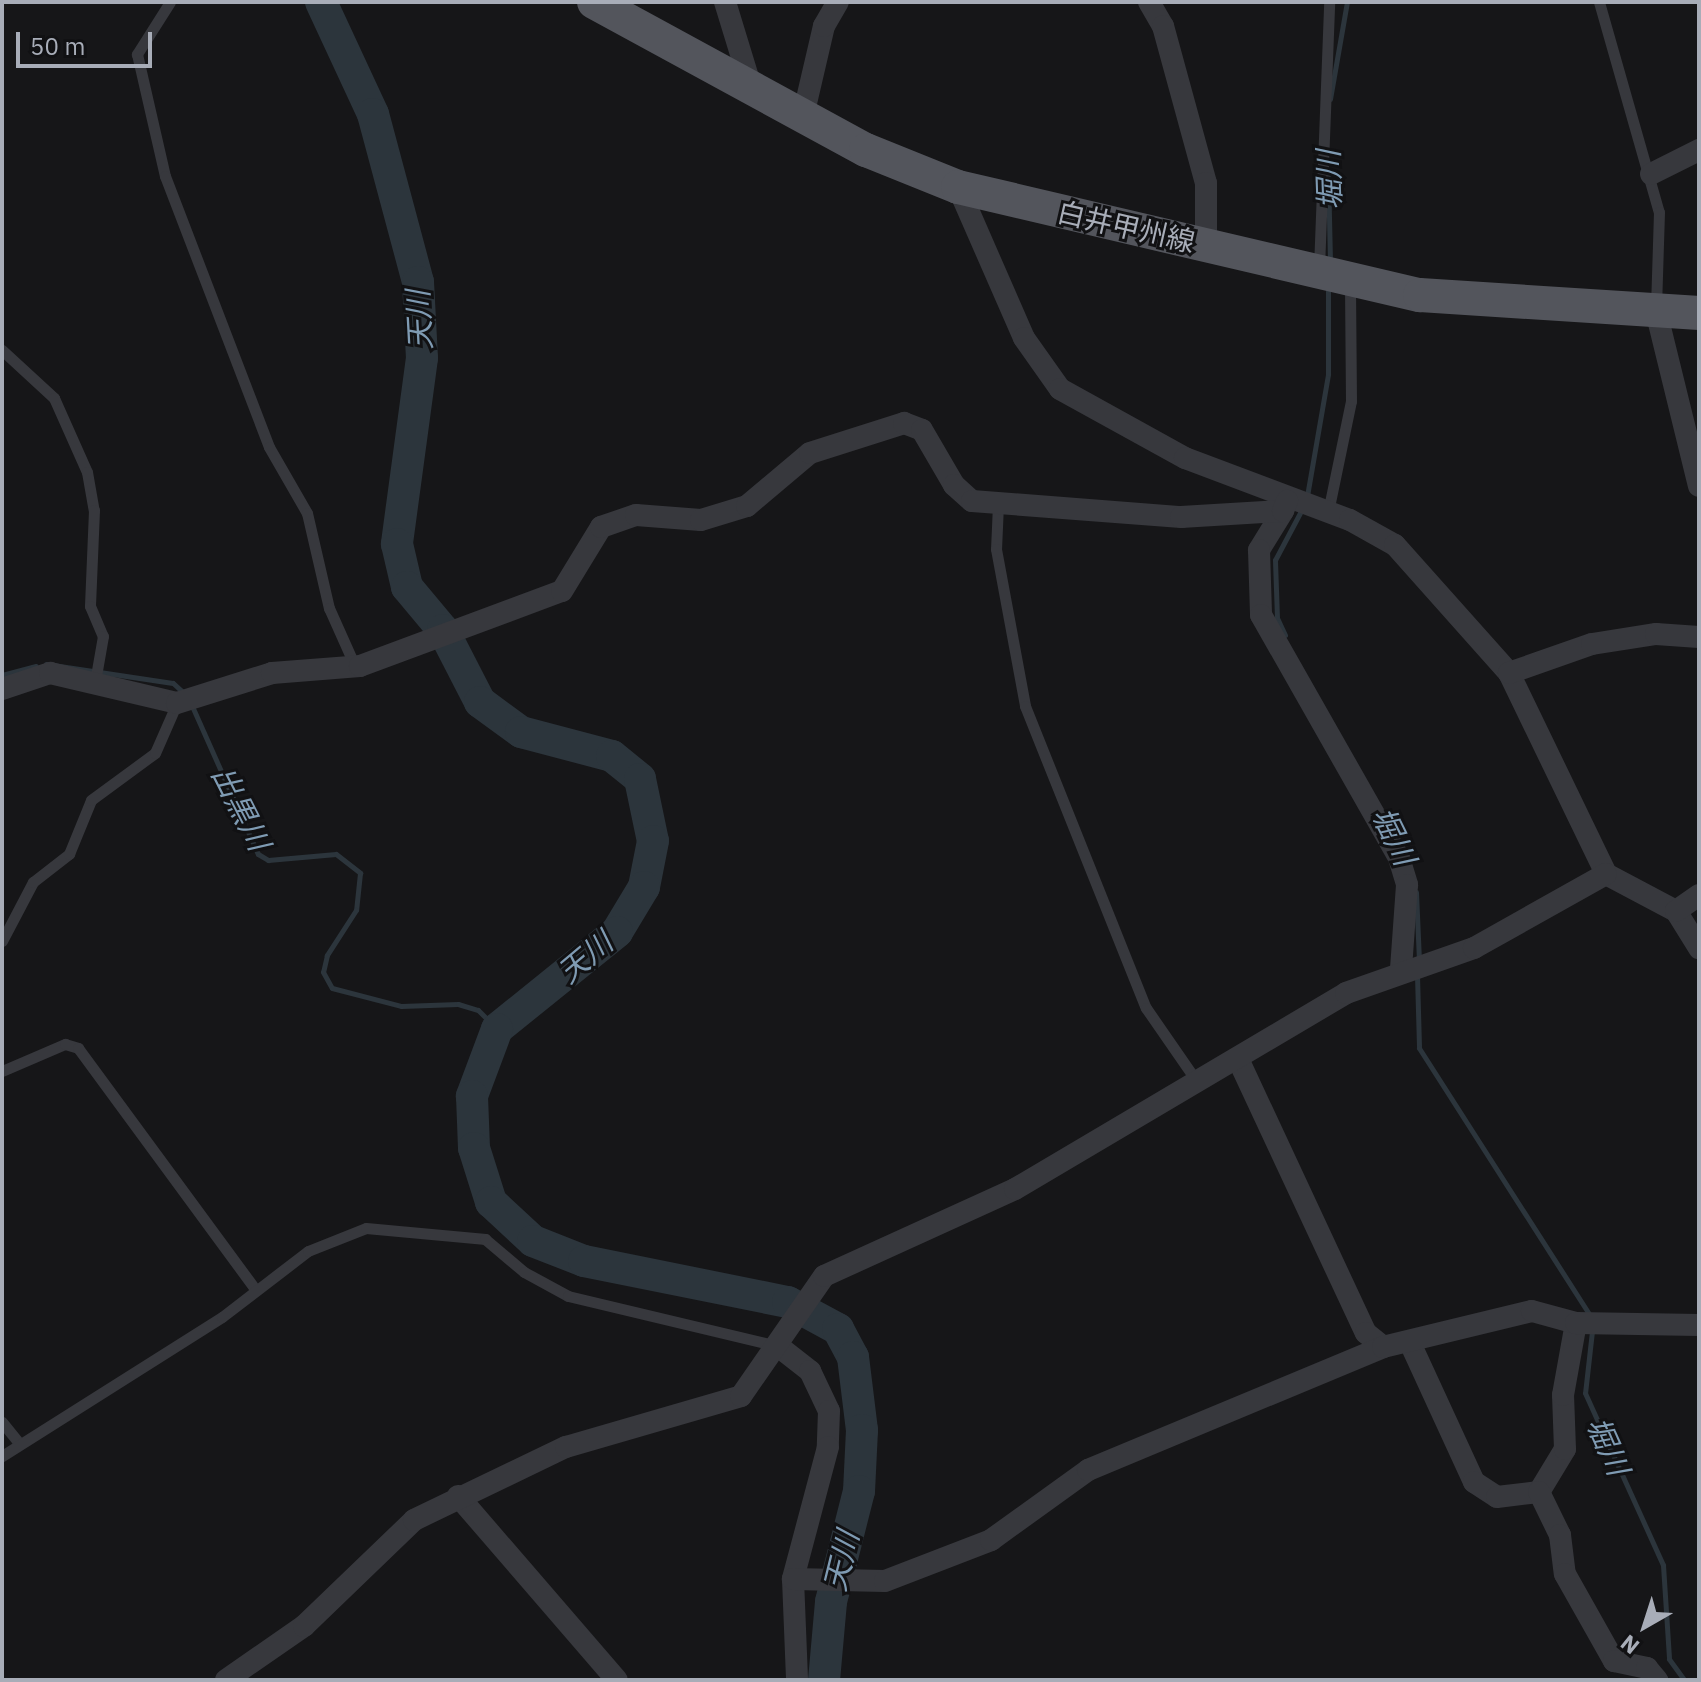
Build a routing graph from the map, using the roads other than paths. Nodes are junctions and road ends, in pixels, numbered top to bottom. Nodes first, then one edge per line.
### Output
1 (170, 2) edge
2 (594, 2) edge
3 (725, 2) edge
4 (838, 2) edge
5 (1149, 2) edge
6 (1329, 2) edge
7 (1599, 2) edge
8 (751, 87) junction
9 (803, 116) junction
10 (1699, 150) edge
11 (1651, 174) junction
12 (958, 187) junction
13 (1206, 246) junction
14 (1332, 276) junction
15 (1656, 311) junction
16 (1699, 313) edge
17 (2, 350) edge
18 (1699, 486) edge
19 (998, 504) junction
20 (1287, 505) junction
21 (1323, 511) junction
22 (1699, 637) edge
23 (355, 666) junction
24 (1509, 673) junction
25 (95, 682) junction
26 (2, 689) edge
27 (184, 700) junction
28 (1606, 874) junction
29 (1699, 895) edge
30 (1676, 911) junction
31 (2, 941) edge
32 (1699, 948) edge
33 (1405, 967) junction
34 (1238, 1059) junction
35 (2, 1071) edge
36 (1198, 1083) junction
37 (253, 1286) junction
38 (1577, 1323) junction
39 (1699, 1325) edge
40 (1411, 1345) junction
41 (778, 1346) junction
42 (1383, 1347) junction
43 (2, 1422) edge
44 (20, 1444) junction
45 (2, 1456) edge
46 (1539, 1492) junction
47 (458, 1496) junction
48 (802, 1580) junction
49 (226, 1680) edge
50 (617, 1680) edge
51 (797, 1680) edge
52 (1657, 1680) edge

1 - 23 lane
2 - 8 main road, 白井甲州線
3 - 8 street
4 - 9 street
5 - 13 street
6 - 14 lane
7 - 11 lane
8 - 9 main road, 白井甲州線
9 - 12 main road, 白井甲州線
10 - 11 street
11 - 15 lane
12 - 13 main road, 白井甲州線
12 - 20 street
13 - 14 main road, 白井甲州線
14 - 15 main road, 白井甲州線
14 - 21 lane
15 - 16 main road, 白井甲州線
15 - 18 street
17 - 25 lane
19 - 20 street
19 - 23 street
19 - 36 lane
20 - 21 street
20 - 33 street
21 - 24 street
22 - 24 street
23 - 27 street
24 - 28 street
25 - 26 street
25 - 27 street
27 - 31 lane
28 - 30 street
28 - 33 street
29 - 30 street
30 - 32 street
33 - 34 street
34 - 36 street
34 - 42 street
35 - 37 lane
36 - 41 street
37 - 41 lane
37 - 44 lane
38 - 39 street
38 - 40 street
38 - 46 street
40 - 42 street
40 - 46 street
41 - 47 street
41 - 48 street
42 - 48 street
43 - 44 lane
44 - 45 lane
46 - 52 street
47 - 49 street
47 - 50 street
48 - 51 street

